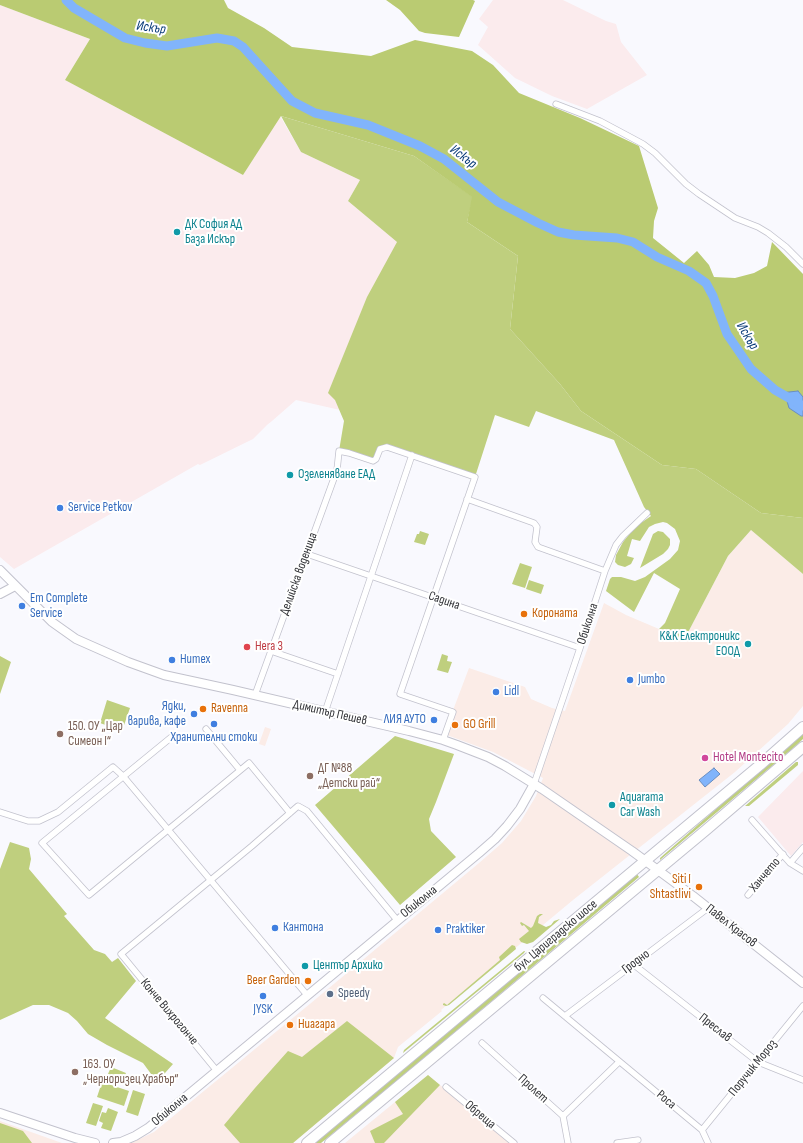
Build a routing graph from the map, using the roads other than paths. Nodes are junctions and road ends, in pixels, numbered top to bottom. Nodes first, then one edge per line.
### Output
1 (556, 104) dead end
2 (803, 264) edge
3 (412, 456) junction
4 (467, 499) junction
5 (647, 513) dead end
6 (307, 554) junction
7 (0, 570) edge
8 (605, 571) junction
9 (371, 576) junction
10 (15, 586) junction
11 (0, 594) edge
12 (433, 598) junction
13 (580, 648) junction
14 (271, 651) junction
15 (338, 674) junction
16 (255, 695) junction
17 (325, 712) junction
18 (803, 727) edge
19 (206, 729) dead end
20 (174, 735) dead end
21 (443, 740) junction
22 (803, 747) edge
23 (240, 770) junction
24 (123, 776) junction
25 (534, 784) junction
26 (0, 812) edge
27 (290, 813) junction
28 (752, 820) dead end
29 (168, 830) junction
30 (803, 848) edge
31 (782, 854) junction
32 (645, 861) junction
33 (790, 863) junction
34 (657, 870) junction
35 (803, 871) edge
36 (210, 880) junction
37 (748, 895) dead end
38 (708, 908) junction
39 (398, 920) junction
40 (634, 964) junction
41 (803, 982) edge
42 (307, 995) junction
43 (543, 998) dead end
44 (803, 1006) edge
45 (565, 1016) junction
46 (482, 1043) dead end
47 (620, 1062) junction
48 (758, 1062) junction
49 (217, 1071) junction
50 (803, 1080) edge
51 (446, 1087) dead end
52 (0, 1113) edge
53 (563, 1116) junction
54 (702, 1130) junction
55 (638, 1140) dead end
56 (95, 1143) edge
57 (113, 1143) edge
58 (307, 1143) edge
59 (330, 1143) edge
60 (514, 1143) edge
61 (568, 1143) edge
62 (617, 1143) edge
63 (708, 1143) edge

1 - 2 street
3 - 4 street
3 - 6 street, Делийска воденица
3 - 9 street
4 - 8 street
4 - 12 street
5 - 8 street, Обиколна
6 - 9 street, Садина
6 - 14 street, Делийска воденица
7 - 10 street, Димитър Пешев
8 - 13 street, Обиколна
9 - 12 street, Садина
9 - 15 street
10 - 11 street
10 - 16 street, Димитър Пешев
12 - 13 street, Садина
12 - 21 street
13 - 25 street, Обиколна
14 - 15 street
14 - 16 street, Делийска воденица
15 - 17 street
16 - 17 street, Димитър Пешев
17 - 21 street, Димитър Пешев
18 - 32 highway, бул. Цариградско шосе
19 - 23 street
20 - 24 street
21 - 25 street, Димитър Пешев
22 - 34 highway, бул. Цариградско шосе
23 - 27 street
23 - 29 street
24 - 26 street
24 - 29 street
24 - 29 street
25 - 32 street, Димитър Пешев
25 - 39 street, Обиколна
27 - 36 street
27 - 39 street
28 - 31 street
29 - 36 street
30 - 33 street, Ханчето
31 - 33 street
31 - 37 street, Ханчето
32 - 34 street, Димитър Пешев
32 - 58 highway, бул. Цариградско шосе
33 - 35 street
34 - 38 street, Павел Красов
34 - 59 highway, бул. Цариградско шосе
36 - 42 street
36 - 49 street, Конче Вихрогонче
38 - 40 street, Гродно
38 - 41 street, Павел Красов
39 - 42 street, Обиколна
40 - 45 street, Гродно
40 - 48 street, Преслав
42 - 49 street, Обиколна
43 - 45 street, Роса
44 - 48 street, Поручик Мороз
45 - 47 street, Роса
46 - 53 street, Пролет
47 - 53 street
47 - 54 street, Роса
48 - 50 street, Преслав
48 - 54 street, Поручик Мороз
49 - 57 street, Обиколна
51 - 60 street, Обреща
52 - 56 street
53 - 61 street
54 - 63 street, Роса
55 - 62 street

